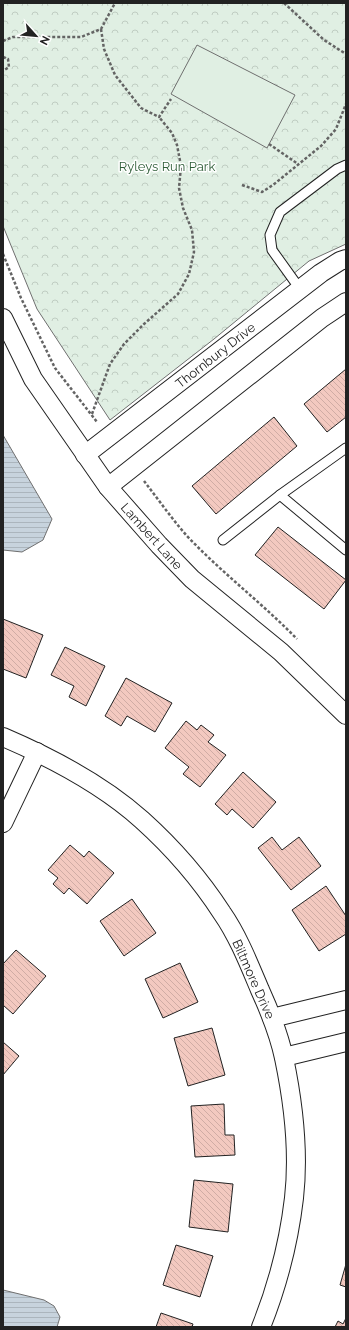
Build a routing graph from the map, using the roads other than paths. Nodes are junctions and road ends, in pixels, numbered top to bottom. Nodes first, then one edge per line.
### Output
1 (346, 165) edge
2 (346, 258) edge
3 (300, 289) junction
4 (346, 302) edge
5 (3, 318) edge
6 (346, 448) edge
7 (85, 455) junction
8 (108, 486) junction
9 (280, 496) junction
10 (223, 540) dead end
11 (346, 550) edge
12 (346, 715) edge
13 (3, 737) edge
14 (36, 752) junction
15 (3, 823) edge
16 (346, 1000) edge
17 (272, 1018) junction
18 (346, 1042) edge
19 (284, 1057) junction
20 (261, 1327) edge

1 - 3 lane
2 - 3 street, Thornbury Drive
3 - 7 street, Thornbury Drive
4 - 8 street
5 - 7 street, Lambert Lane
6 - 9 lane
7 - 8 street, Lambert Lane
8 - 12 street, Lambert Lane
9 - 10 lane
9 - 11 lane
13 - 14 street, Biltmore Drive
14 - 15 street
14 - 17 street, Biltmore Drive
16 - 17 street
17 - 19 street, Biltmore Drive
18 - 19 street
19 - 20 street, Biltmore Drive

